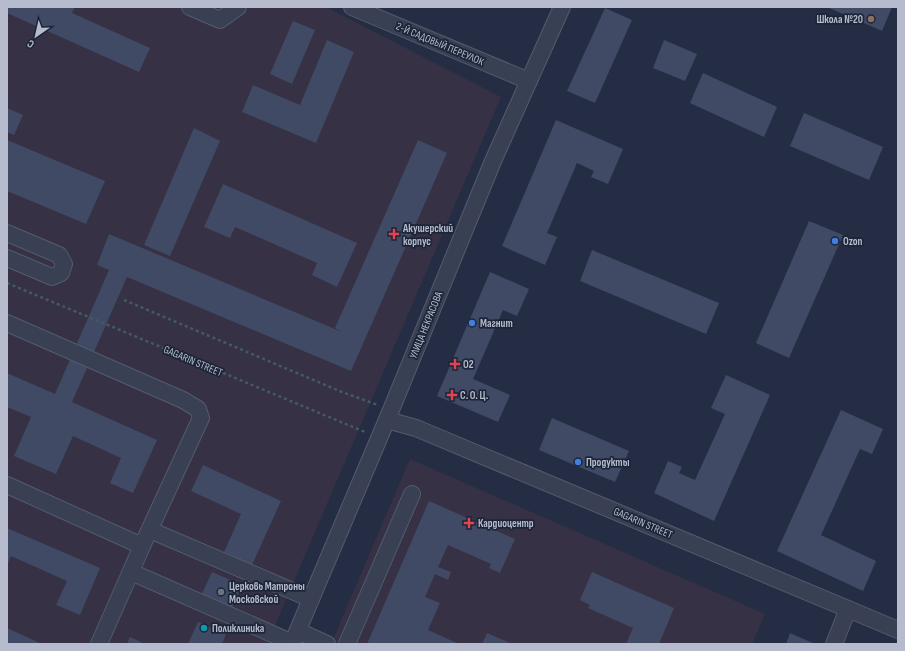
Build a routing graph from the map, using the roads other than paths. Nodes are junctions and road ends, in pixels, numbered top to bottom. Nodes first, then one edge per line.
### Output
1 (190, 7) edge
2 (238, 7) edge
3 (352, 7) edge
4 (562, 7) edge
5 (529, 81) junction
6 (7, 233) edge
7 (7, 258) edge
8 (7, 323) edge
9 (389, 415) junction
10 (7, 485) edge
11 (412, 494) dead end
12 (150, 530) junction
13 (142, 546) junction
14 (131, 572) junction
15 (311, 599) junction
16 (848, 609) junction
17 (898, 630) edge
18 (294, 639) edge
19 (99, 644) edge
20 (327, 644) edge
21 (347, 644) edge
22 (834, 644) edge

1 - 2 street
3 - 5 street, 2-Й САДОВЫЙ ПЕРЕУЛОК
4 - 5 street, УЛИЦА НЕКРАСОВА
5 - 9 street, УЛИЦА НЕКРАСОВА
6 - 7 street
8 - 12 street
9 - 15 street, УЛИЦА НЕКРАСОВА
9 - 16 street, GAGARIN STREET
10 - 13 street
11 - 21 street
12 - 13 street
12 - 15 street
13 - 14 street
14 - 18 street
14 - 19 street
15 - 18 street, УЛИЦА НЕКРАСОВА
16 - 17 street, GAGARIN STREET
16 - 22 street
18 - 20 street

